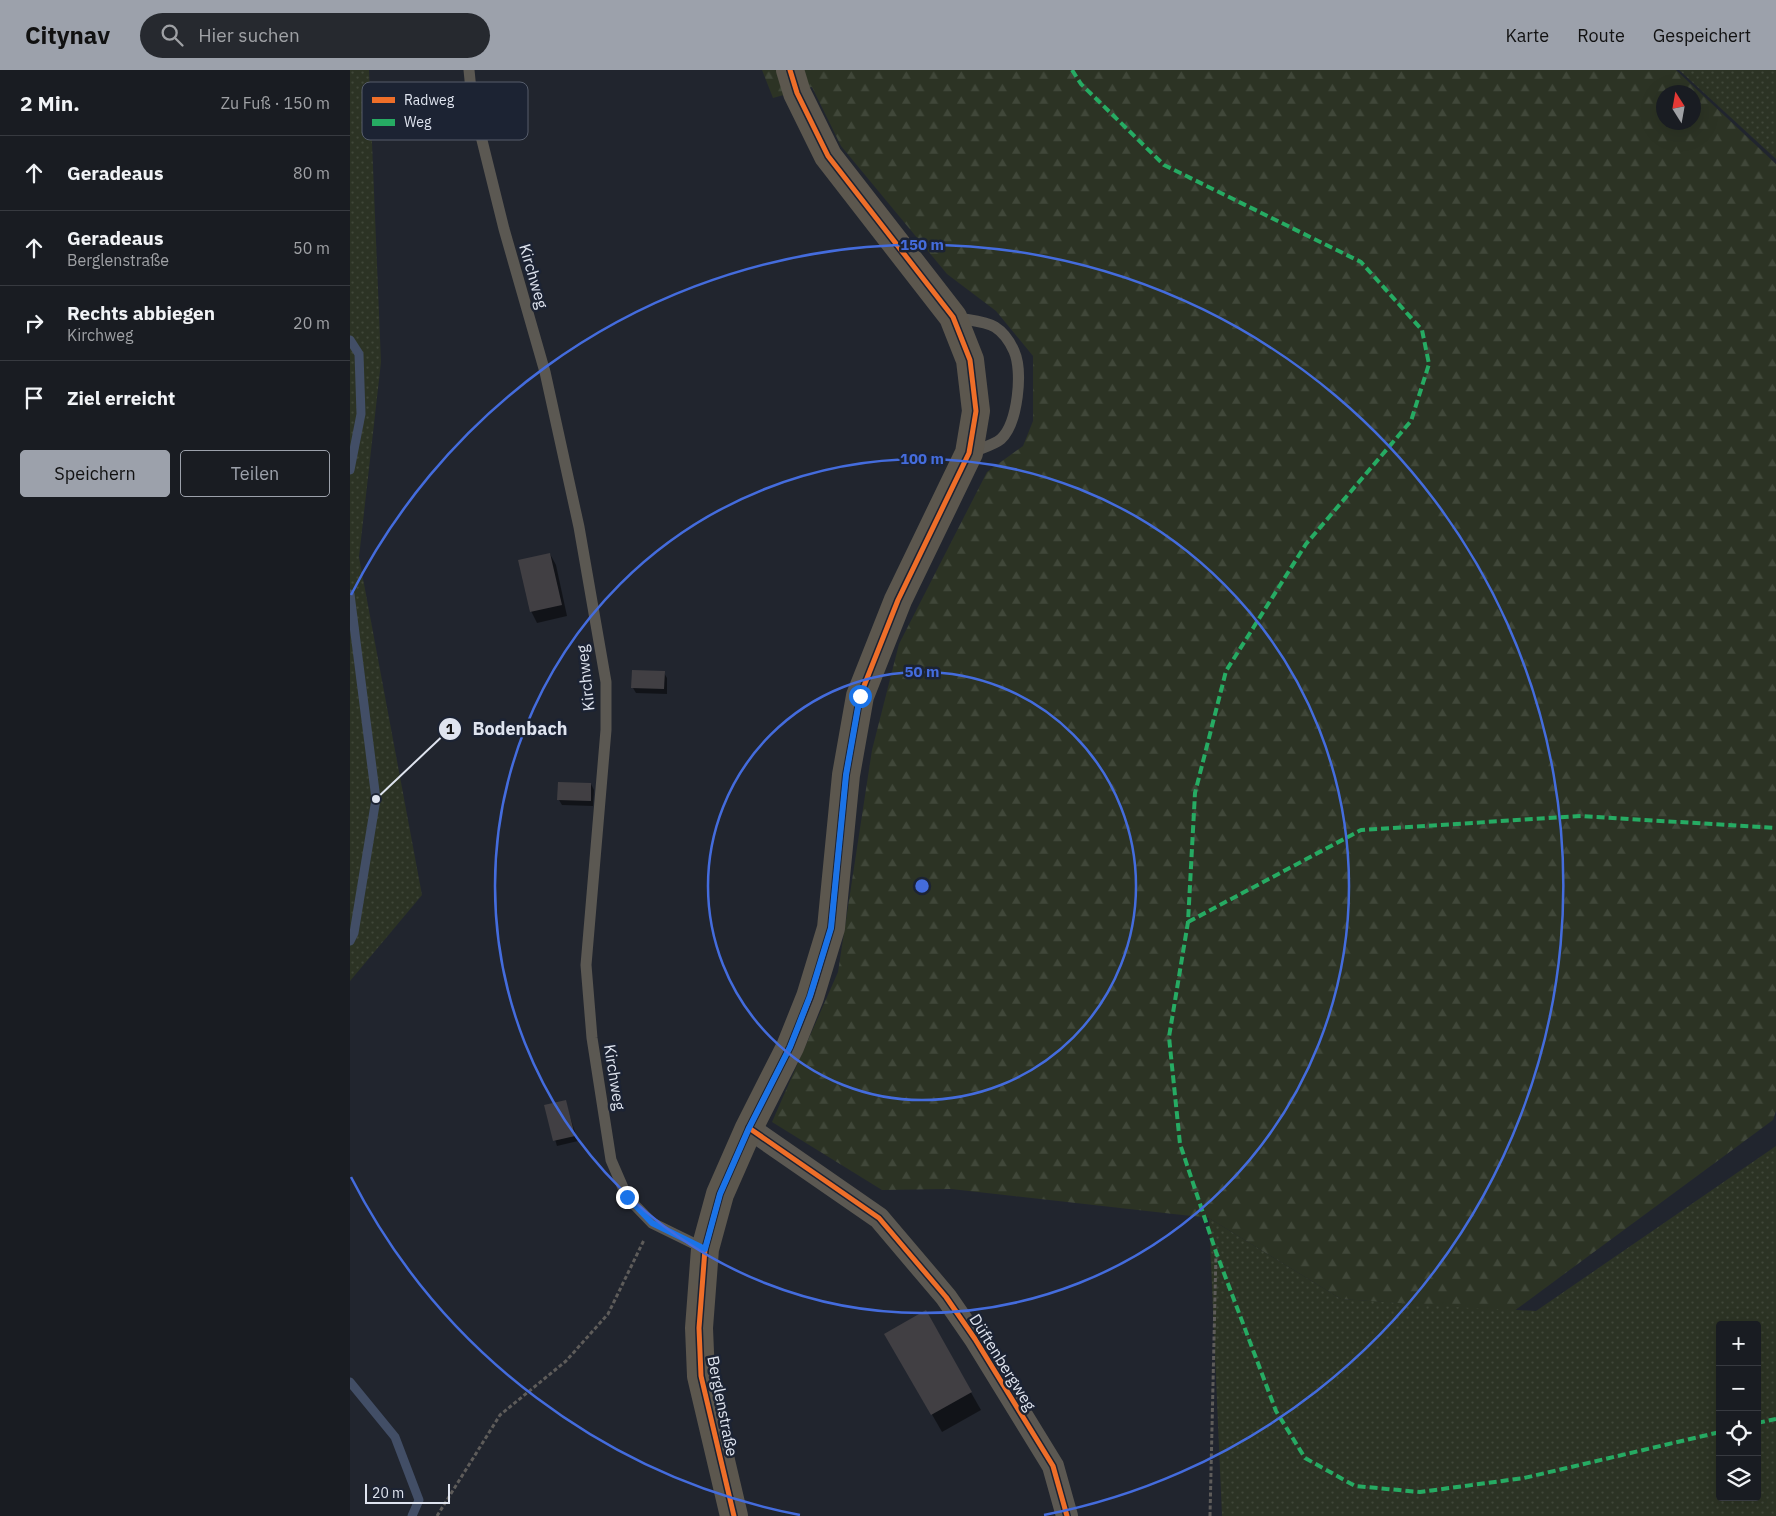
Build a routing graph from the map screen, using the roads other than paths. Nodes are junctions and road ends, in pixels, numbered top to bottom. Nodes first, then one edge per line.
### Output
1 (790, 70) edge
2 (482, 140) edge
3 (953, 316) junction
4 (970, 453) junction
5 (749, 1128) junction
6 (705, 1249) junction
7 (734, 1516) edge
8 (1067, 1516) edge

1 - 3 street, Berglenstraße
2 - 6 lane, Kirchweg
3 - 4 street, Berglenstraße
3 - 4 lane
4 - 5 street, Berglenstraße
5 - 6 street, Berglenstraße
5 - 8 street, Düftenbergweg
6 - 7 street, Berglenstraße

